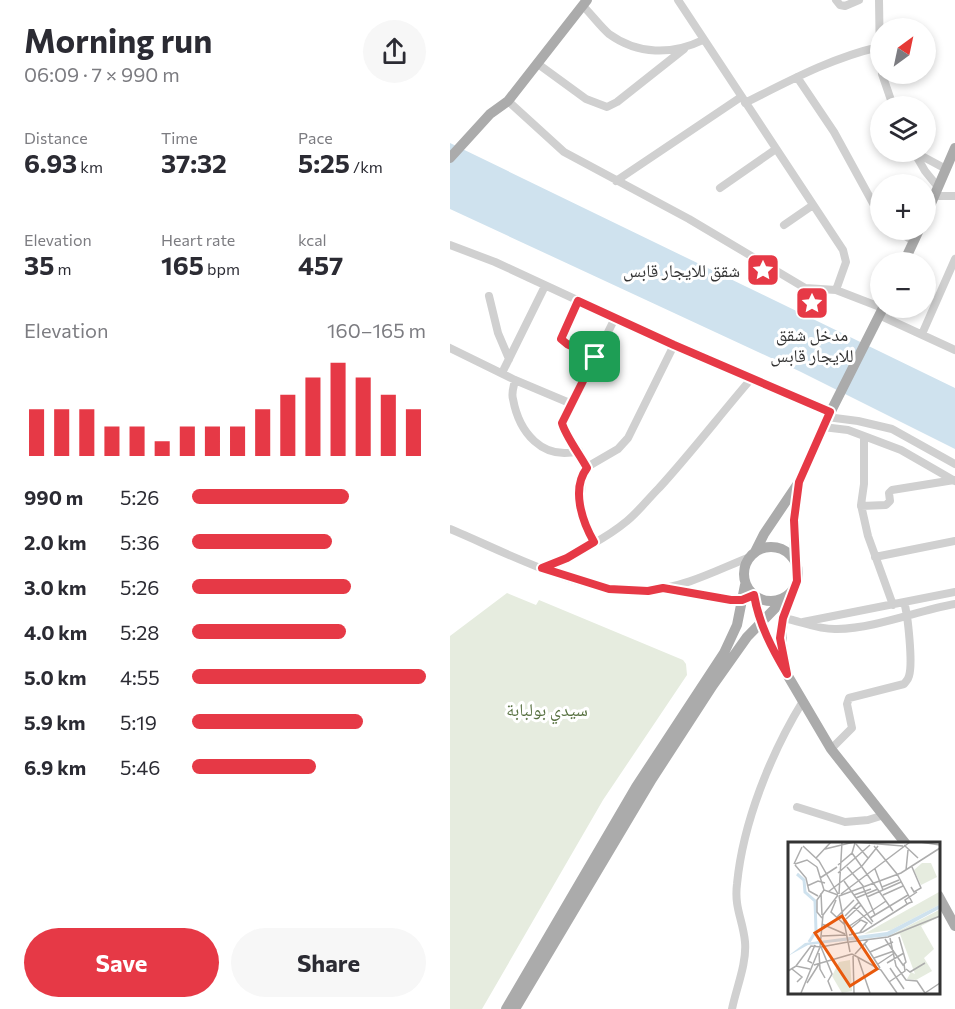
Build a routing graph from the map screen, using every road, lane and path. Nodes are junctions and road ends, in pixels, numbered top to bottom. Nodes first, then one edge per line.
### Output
1 (678, 0) edge
2 (836, 0) edge
3 (859, 0) edge
4 (879, 0) edge
5 (585, 3) edge
6 (879, 18) edge
7 (703, 40) junction
8 (684, 49) junction
9 (870, 49) edge
10 (538, 64) junction
11 (797, 77) junction
12 (743, 100) junction
13 (508, 101) junction
14 (955, 148) edge
15 (776, 150) junction
16 (450, 158) edge
17 (946, 169) junction
18 (927, 174) edge
19 (616, 181) junction
20 (720, 188) dead end
21 (936, 191) joint
22 (955, 196) edge
23 (870, 197) edge
24 (813, 205) junction
25 (784, 225) dead end
26 (913, 241) edge
27 (450, 245) edge
28 (908, 252) edge
29 (955, 259) edge
30 (544, 286) junction
31 (836, 290) junction
32 (489, 296) dead end
33 (578, 301) junction
34 (870, 307) edge
35 (615, 318) junction
36 (877, 318) edge
37 (891, 318) edge
38 (922, 334) junction
39 (450, 342) edge
40 (674, 345) junction
41 (453, 349) edge
42 (955, 350) edge
43 (595, 357) junction
44 (508, 359) junction
45 (502, 373) junction
46 (751, 379) junction
47 (515, 380) junction
48 (572, 404) junction
49 (829, 415) junction
50 (864, 436) junction
51 (579, 451) junction
52 (955, 464) edge
53 (587, 468) junction
54 (954, 481) edge
55 (799, 482) junction
56 (861, 506) junction
57 (450, 529) edge
58 (955, 541) edge
59 (594, 542) junction
60 (752, 554) junction
61 (875, 558) junction
62 (795, 562) junction
63 (542, 568) junction
64 (745, 585) junction
65 (663, 588) junction
66 (792, 590) junction
67 (955, 592) edge
68 (754, 595) junction
69 (742, 600) junction
70 (904, 602) junction
71 (955, 604) edge
72 (893, 605) junction
73 (908, 615) junction
74 (783, 618) junction
75 (761, 622) junction
76 (803, 622) junction
77 (787, 674) junction
78 (803, 701) junction
79 (831, 749) junction
80 (797, 807) dead end
81 (884, 815) junction
82 (904, 842) edge
83 (940, 897) edge
84 (955, 926) edge
85 (506, 1009) edge
86 (515, 1009) edge
87 (732, 1009) edge

1 - 7 street
2 - 3 street
4 - 6 street
5 - 8 street
5 - 10 main road
7 - 8 street
7 - 12 street
8 - 10 street
9 - 11 street
10 - 13 main road
11 - 12 street
11 - 23 street
12 - 15 street
12 - 19 street
13 - 16 main road
13 - 19 street
14 - 17 main road
15 - 20 street
15 - 24 street
17 - 18 street
17 - 21 main road
19 - 31 street
21 - 22 street
24 - 25 street
24 - 31 street
26 - 28 main road
27 - 30 street
29 - 38 street
30 - 33 street
30 - 44 street
31 - 34 street
32 - 44 street
33 - 35 street
33 - 43 street
35 - 40 street
35 - 43 street
36 - 49 main road
37 - 38 street
38 - 42 street
39 - 41 street
40 - 46 street
40 - 53 street
41 - 45 street
43 - 48 street
44 - 45 street
45 - 47 street
46 - 49 street
46 - 59 street
47 - 48 street
47 - 51 street
48 - 51 street
49 - 50 street
49 - 52 street
49 - 55 main road
50 - 54 street
50 - 56 street
51 - 53 street
53 - 59 street
54 - 56 street
55 - 60 main road
55 - 62 main road
56 - 61 street
57 - 63 street
58 - 61 street
59 - 63 street
60 - 62 main road
60 - 64 main road
60 - 65 street
61 - 72 street
62 - 66 main road
63 - 65 street
64 - 68 main road
64 - 69 main road
65 - 69 street
66 - 68 main road
66 - 74 main road
66 - 75 main road
67 - 70 street
68 - 69 street
68 - 75 main road
69 - 85 main road
70 - 72 street
70 - 73 street
71 - 73 street
72 - 76 street
73 - 76 street
73 - 79 street
74 - 76 street
74 - 77 main road
75 - 77 main road
75 - 86 main road
77 - 78 main road
78 - 79 main road
78 - 87 street
79 - 81 main road
80 - 81 street
81 - 82 main road
83 - 84 main road

